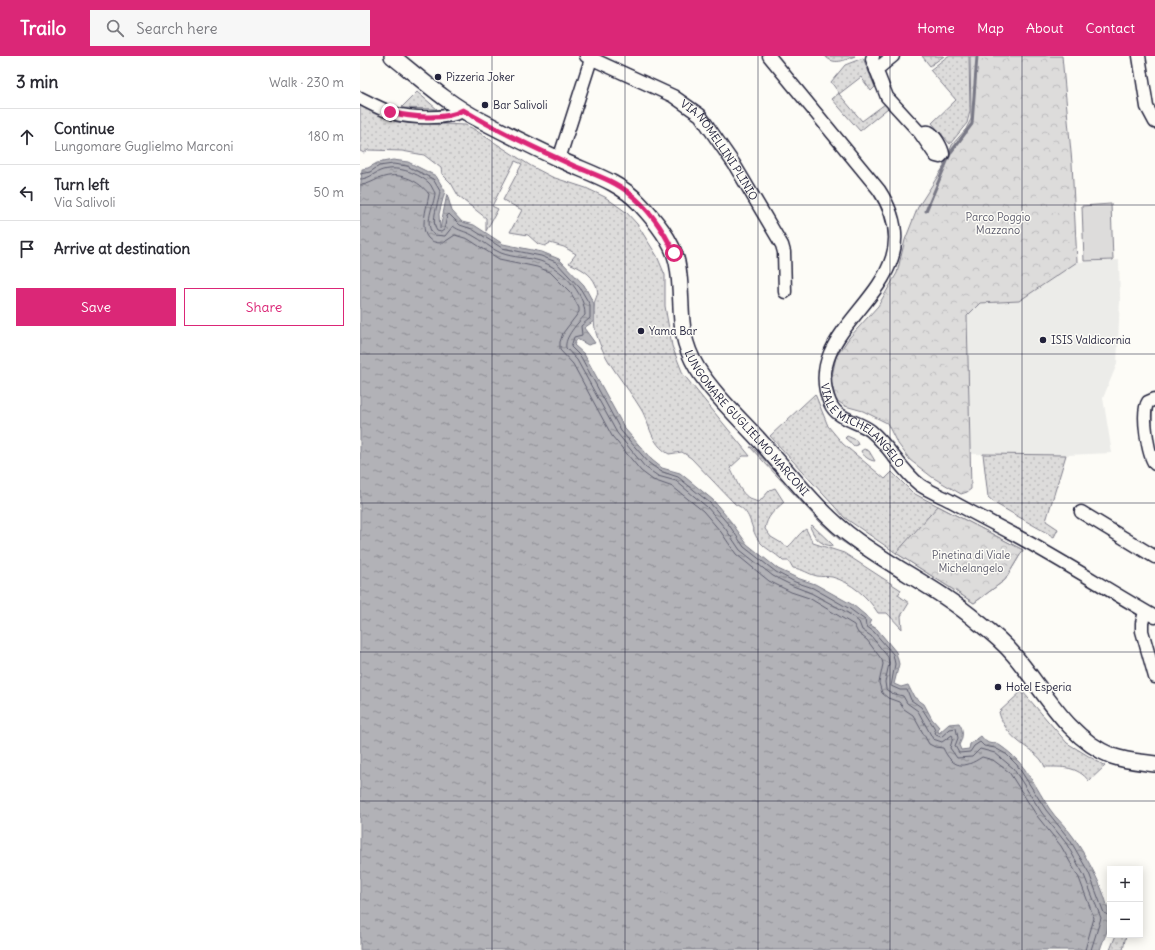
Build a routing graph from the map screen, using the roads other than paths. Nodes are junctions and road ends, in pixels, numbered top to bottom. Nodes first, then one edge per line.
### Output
1 (392, 56) edge
2 (769, 56) edge
3 (873, 56) edge
4 (893, 56) edge
5 (1139, 56) edge
6 (590, 57) edge
7 (876, 70) junction
8 (360, 98) edge
9 (463, 110) junction
10 (1155, 122) edge
11 (920, 133) dead end
12 (559, 159) junction
13 (785, 292) dead end
14 (1155, 399) edge
15 (1155, 464) edge
16 (1081, 512) dead end
17 (1155, 557) edge
18 (1150, 614) edge
19 (1155, 677) edge
20 (1155, 762) edge

1 - 9 street, LUNGOMARE GUGLIELMO MARCONI
2 - 18 street, VIALE MICHELANGELO
3 - 7 street
4 - 7 street
5 - 10 street
6 - 12 street
6 - 13 street, VIA NOMELLINI PLINIO
7 - 11 street
8 - 9 street
9 - 12 street, LUNGOMARE GUGLIELMO MARCONI
12 - 20 street, LUNGOMARE GUGLIELMO MARCONI
14 - 15 street
16 - 17 street
18 - 19 street

